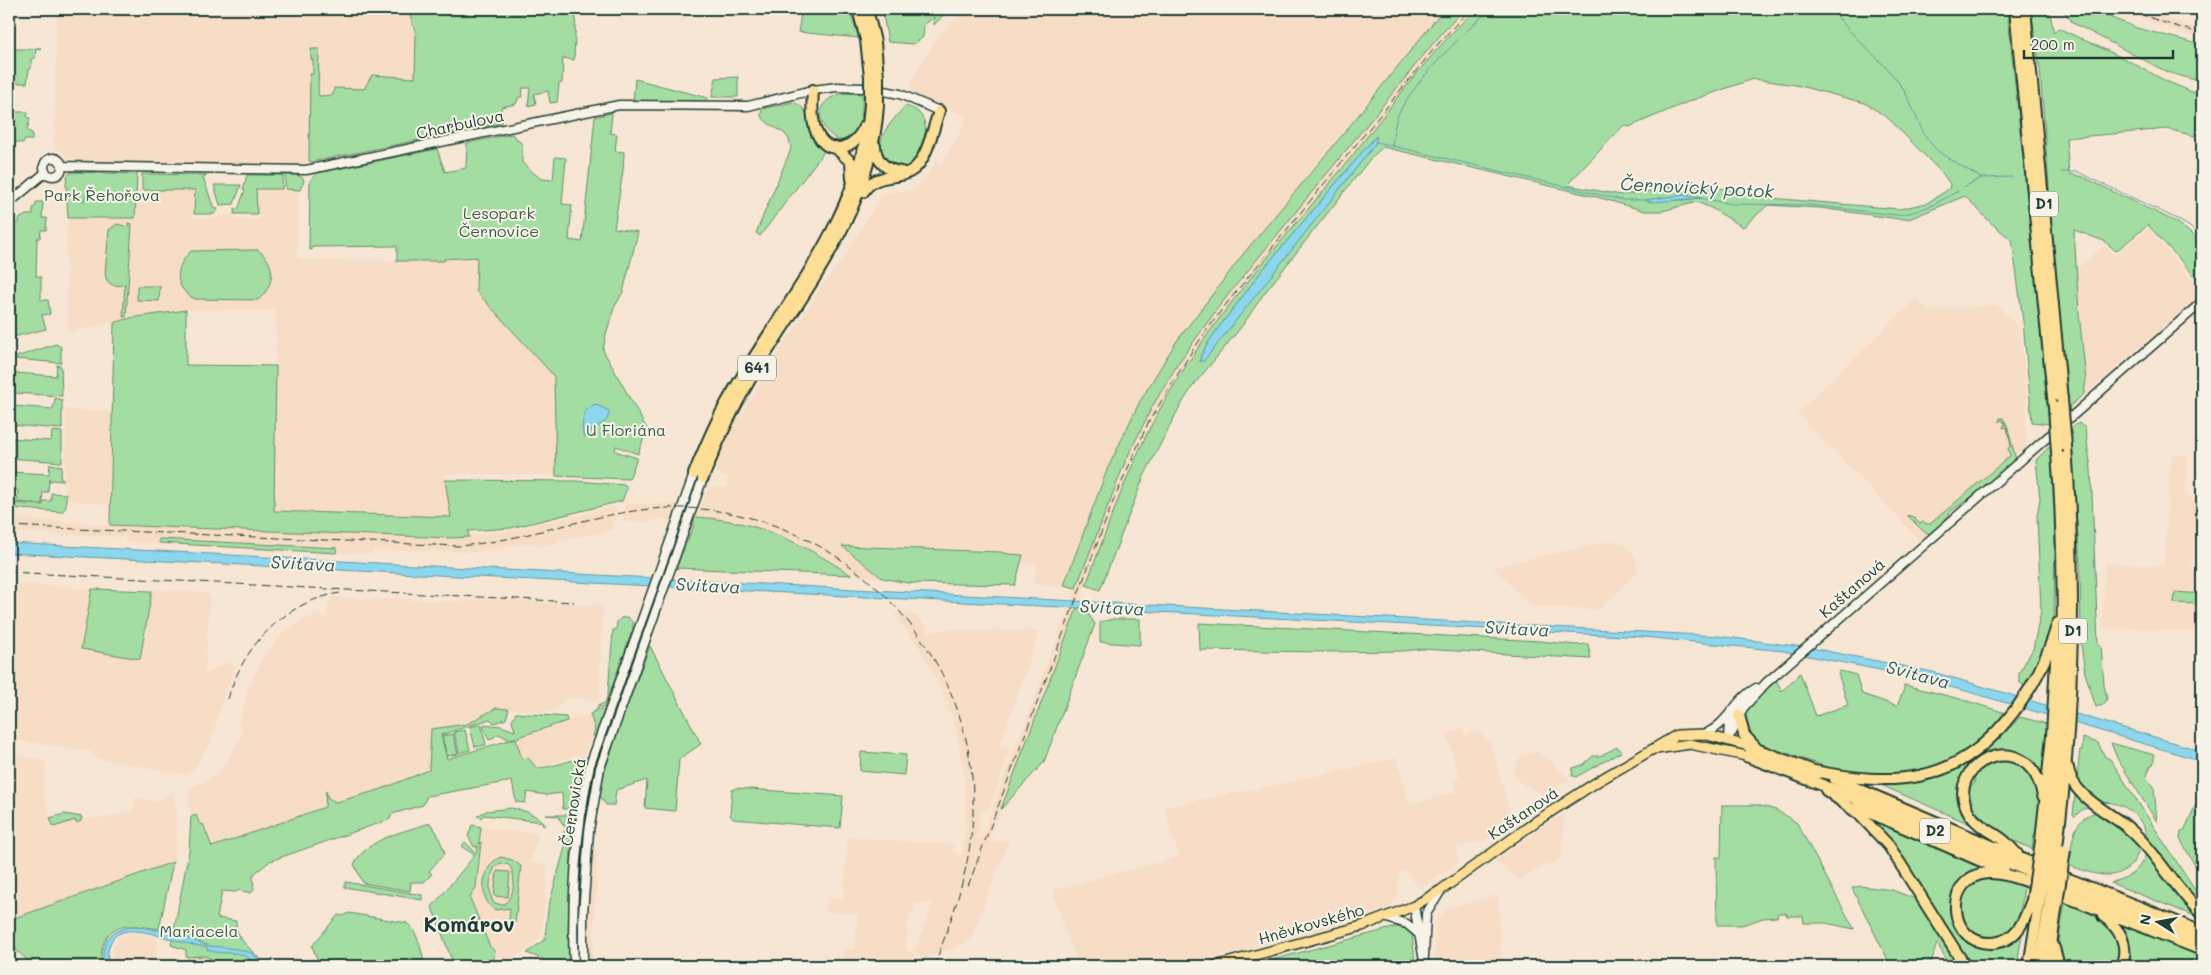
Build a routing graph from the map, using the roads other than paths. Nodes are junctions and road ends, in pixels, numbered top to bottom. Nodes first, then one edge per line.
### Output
1 (858, 9) edge
2 (866, 9) edge
3 (2015, 9) edge
4 (2025, 9) edge
5 (874, 77) junction
6 (862, 88) dead end
7 (813, 90) junction
8 (884, 91) dead end
9 (874, 105) junction
10 (939, 111) joint
11 (875, 138) junction
12 (835, 147) junction
13 (62, 166) junction
14 (46, 172) junction
15 (907, 172) junction
16 (851, 193) junction
17 (9, 203) edge
18 (853, 209) junction
19 (2202, 302) edge
20 (2070, 418) dead end
21 (2050, 436) dead end
22 (699, 476) junction
23 (2064, 588) junction
24 (2058, 623) junction
25 (1766, 683) junction
26 (2062, 692) junction
27 (1743, 698) junction
28 (1739, 715) junction
29 (1703, 734) junction
30 (2060, 738) junction
31 (1728, 739) junction
32 (1690, 744) junction
33 (1654, 750) junction
34 (1759, 750) junction
35 (1745, 752) junction
36 (2067, 763) junction
37 (1814, 776) junction
38 (1836, 797) junction
39 (2045, 804) junction
40 (1931, 819) junction
41 (2003, 840) junction
42 (2053, 846) junction
43 (2021, 858) junction
44 (2030, 872) junction
45 (2065, 887) junction
46 (1441, 890) junction
47 (2044, 905) junction
48 (1414, 906) junction
49 (2088, 906) junction
50 (2202, 914) edge
51 (1387, 918) junction
52 (2053, 932) junction
53 (2202, 932) edge
54 (1420, 935) junction
55 (2202, 942) edge
56 (2202, 950) edge
57 (1424, 956) junction
58 (574, 966) edge
59 (583, 966) edge
60 (1215, 966) edge
61 (1425, 966) edge
62 (1965, 966) edge
63 (2030, 966) edge
64 (2039, 966) edge
65 (2048, 966) edge
66 (2059, 966) edge
67 (2121, 966) edge

1 - 5 highway, 641
2 - 5 highway, 641
3 - 23 highway, D1, bridge
4 - 26 highway, D1, bridge
5 - 9 highway, 641, bridge
6 - 7 main road, Charbulova
7 - 12 highway
7 - 13 main road, Charbulova
8 - 10 main road
9 - 11 highway, 641
9 - 12 highway
9 - 16 highway, 641
10 - 15 highway
11 - 15 highway
11 - 18 highway, 641
12 - 16 highway
13 - 14 main road, Charbulova
13 - 14 main road, Charbulova
14 - 17 main road, Charbulova
15 - 18 highway
16 - 22 highway, 641
18 - 22 highway, 641
19 - 20 main road
21 - 25 main road, Kaštanová
22 - 58 main road, Černovická / 641
22 - 59 main road, Černovická / 641
23 - 24 highway
23 - 26 highway, D1
24 - 26 highway
24 - 37 highway
25 - 27 main road, Kaštanová
25 - 28 main road, Kaštanová
26 - 30 highway, D1
27 - 29 main road, Kaštanová
27 - 31 main road, Kaštanová
28 - 31 main road, Kaštanová
28 - 34 highway
29 - 31 main road, Kaštanová
29 - 33 main road, Kaštanová
30 - 36 highway, D1
30 - 39 highway
30 - 42 highway, D1
31 - 32 main road
31 - 35 main road, Kaštanová
32 - 33 main road, Kaštanová
32 - 35 main road, Kaštanová
33 - 46 main road, Kaštanová
34 - 35 highway, D2
34 - 37 highway, D2
35 - 37 highway, D2
36 - 42 highway, D1
36 - 50 highway
37 - 38 highway
37 - 40 highway, D2
37 - 44 highway, D2
38 - 44 highway
38 - 62 highway
39 - 41 highway
39 - 42 highway
40 - 41 highway
40 - 43 highway, D2
41 - 43 highway
42 - 47 highway, D1, bridge
42 - 47 highway, bridge
43 - 44 highway, D2
44 - 47 highway
45 - 49 highway
45 - 53 highway
45 - 55 highway
46 - 48 main road, Kaštanová
46 - 57 main road
47 - 52 highway
47 - 63 highway, D1
47 - 64 highway, D1
48 - 51 main road, Hněvkovského
48 - 54 main road
49 - 56 highway
49 - 67 highway
51 - 54 main road
51 - 60 main road, Hněvkovského
52 - 65 highway
52 - 66 highway
54 - 57 main road
57 - 61 main road

